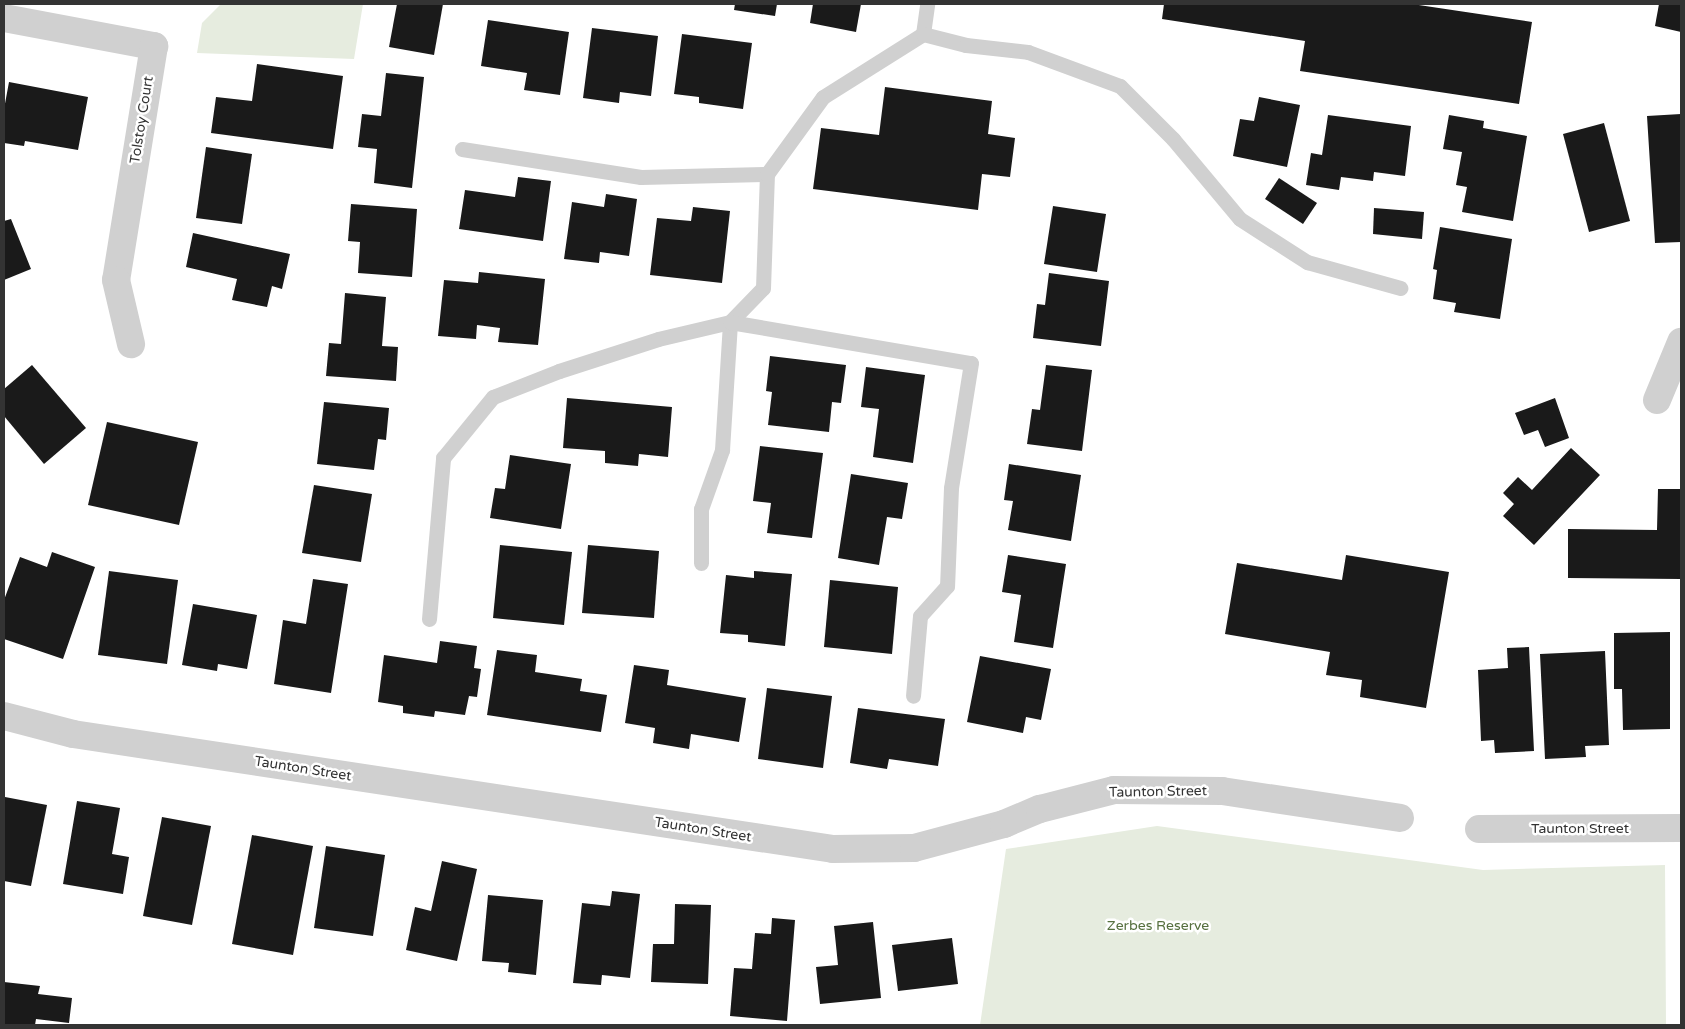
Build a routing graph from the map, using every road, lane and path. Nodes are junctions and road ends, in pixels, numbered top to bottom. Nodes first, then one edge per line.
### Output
1 (926, 4) edge
2 (4, 18) edge
3 (923, 34) junction
4 (462, 149) dead end
5 (766, 174) junction
6 (1400, 288) dead end
7 (730, 322) junction
8 (1681, 342) edge
9 (131, 344) dead end
10 (1657, 400) dead end
11 (701, 563) dead end
12 (429, 619) dead end
13 (913, 696) dead end
14 (4, 716) edge
15 (1400, 818) dead end
16 (1681, 828) edge
17 (1479, 829) dead end

1 - 3 lane
2 - 9 street, Tolstoy Court
3 - 5 lane
3 - 6 lane
4 - 5 lane
5 - 7 lane
7 - 11 lane
7 - 12 lane
7 - 13 lane
8 - 10 street
14 - 15 street, Taunton Street
16 - 17 street, Taunton Street

